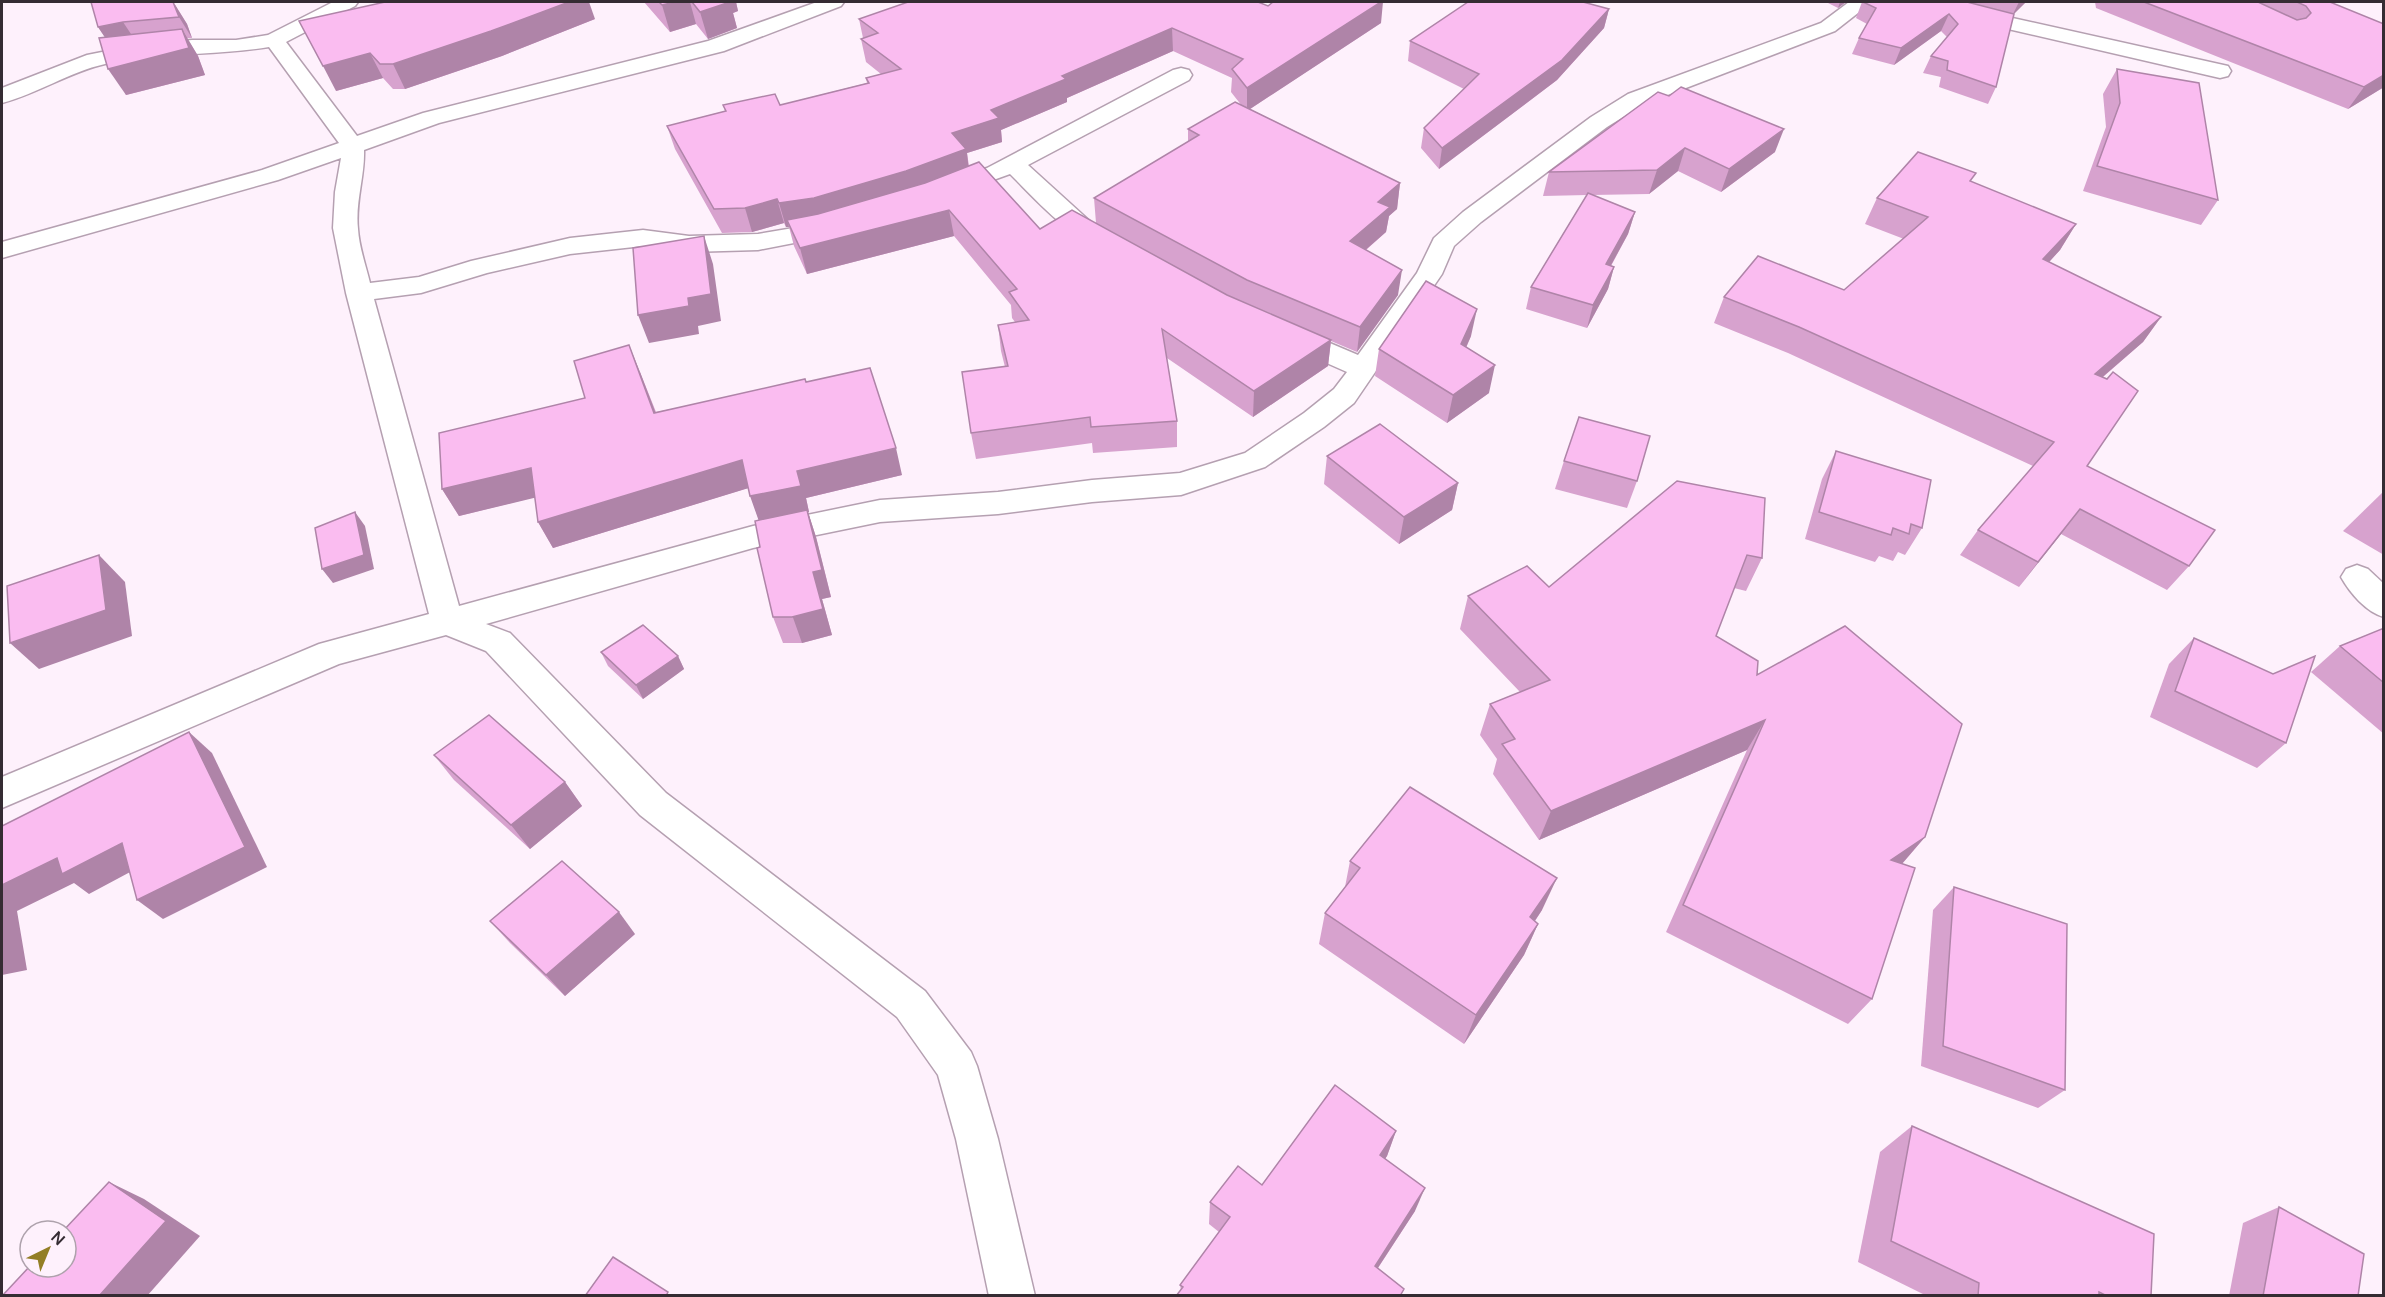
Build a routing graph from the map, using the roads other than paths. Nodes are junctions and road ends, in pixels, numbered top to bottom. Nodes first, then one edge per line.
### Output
1 (348, 2) edge
2 (834, 2) edge
3 (1862, 2) edge
4 (1932, 2) edge
5 (274, 40) junction
6 (2220, 71) dead end
7 (1181, 75) dead end
8 (2, 96) edge
9 (352, 145) junction
10 (1012, 163) junction
11 (929, 198) edge
12 (856, 221) edge
13 (2, 250) edge
14 (1122, 251) edge
15 (359, 293) junction
16 (1268, 327) edge
17 (1363, 368) junction
18 (2357, 577) dead end
19 (2384, 605) edge
20 (447, 622) junction
21 (2, 793) edge
22 (1012, 1296) edge

1 - 5 street
2 - 9 street
3 - 17 street
4 - 6 street
5 - 8 street
5 - 9 street
7 - 10 street
9 - 13 street
9 - 15 street
10 - 11 street
10 - 14 street
12 - 15 street
15 - 20 street
16 - 17 street
17 - 20 street
18 - 19 street
20 - 21 street
20 - 22 street

